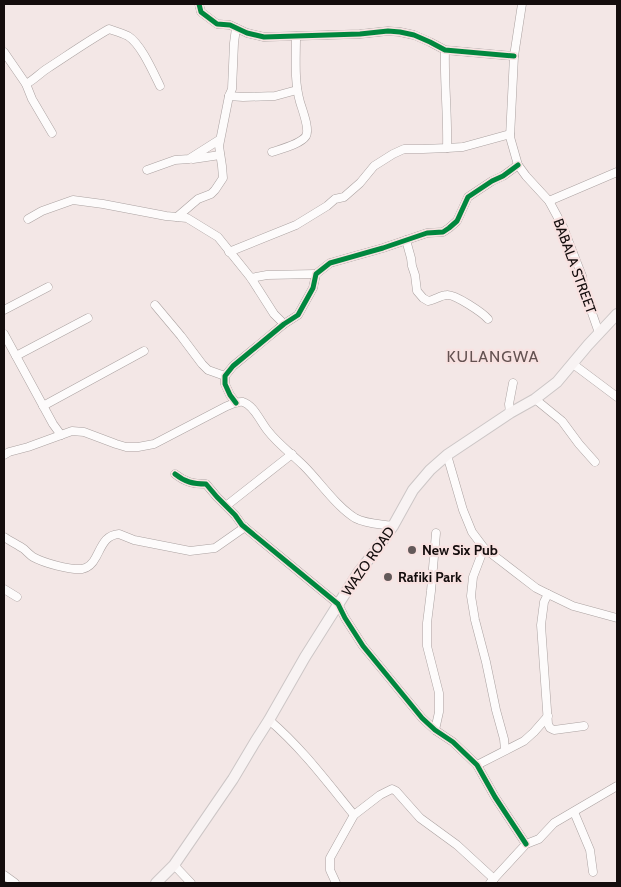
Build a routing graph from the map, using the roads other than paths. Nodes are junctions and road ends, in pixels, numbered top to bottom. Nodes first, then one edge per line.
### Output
1 (199, 4) edge
2 (522, 4) edge
3 (236, 28) junction
4 (296, 36) junction
5 (445, 50) junction
6 (4, 52) edge
7 (514, 56) junction
8 (26, 84) junction
9 (160, 86) dead end
10 (297, 90) junction
11 (229, 96) junction
12 (52, 133) dead end
13 (510, 134) junction
14 (219, 140) junction
15 (447, 148) junction
16 (272, 152) dead end
17 (220, 155) junction
18 (189, 159) junction
19 (518, 165) junction
20 (147, 170) dead end
21 (617, 172) edge
22 (549, 201) junction
23 (177, 217) junction
24 (28, 220) dead end
25 (406, 240) junction
26 (229, 252) junction
27 (316, 274) junction
28 (251, 278) junction
29 (48, 287) dead end
30 (155, 304) dead end
31 (4, 310) edge
32 (617, 314) edge
33 (88, 318) dead end
34 (488, 319) dead end
35 (284, 324) junction
36 (599, 333) junction
37 (4, 334) edge
38 (144, 351) dead end
39 (16, 356) junction
40 (573, 364) junction
41 (225, 376) junction
42 (513, 383) dead end
43 (617, 397) edge
44 (535, 398) junction
45 (236, 403) junction
46 (43, 406) junction
47 (510, 412) junction
48 (61, 435) junction
49 (292, 454) junction
50 (4, 455) edge
51 (447, 455) junction
52 (595, 462) dead end
53 (175, 474) dead end
54 (226, 506) junction
55 (393, 526) junction
56 (245, 527) junction
57 (436, 533) dead end
58 (4, 537) edge
59 (484, 548) junction
60 (4, 589) edge
61 (548, 594) junction
62 (17, 597) dead end
63 (338, 604) junction
64 (617, 618) edge
65 (548, 716) junction
66 (270, 720) junction
67 (584, 726) dead end
68 (435, 730) junction
69 (505, 750) junction
70 (477, 765) junction
71 (617, 786) edge
72 (574, 812) junction
73 (354, 815) junction
74 (526, 844) junction
75 (174, 864) junction
76 (593, 872) dead end
77 (4, 876) edge
78 (492, 881) edge
79 (15, 883) edge
80 (156, 883) edge
81 (191, 883) edge
82 (336, 883) edge

1 - 3 street
2 - 7 street, BABALA STREET
3 - 4 street
3 - 11 street
4 - 5 street
4 - 10 street
5 - 7 street
5 - 15 street
6 - 8 street
7 - 13 street, BABALA STREET
8 - 9 street
8 - 12 street
10 - 11 street
10 - 16 street
11 - 14 street
13 - 15 street
13 - 19 street, BABALA STREET
14 - 17 street
14 - 18 street
15 - 26 street
17 - 18 street
17 - 23 street
18 - 20 street
19 - 22 street, BABALA STREET
19 - 25 street
21 - 22 street
22 - 36 street, BABALA STREET
23 - 24 street
23 - 26 street
25 - 27 street
25 - 34 street
26 - 28 street
27 - 28 street
27 - 35 street
28 - 35 street
29 - 31 street
30 - 41 street
32 - 36 main road, WAZO ROAD
33 - 39 street
35 - 41 street
36 - 40 main road, WAZO ROAD
37 - 39 street
38 - 46 street
39 - 46 street
40 - 43 street
40 - 44 main road, WAZO ROAD
41 - 45 street
42 - 47 street
44 - 47 main road, WAZO ROAD
44 - 52 street
45 - 48 street
45 - 49 street
46 - 48 street
47 - 51 main road, WAZO ROAD
48 - 50 street
49 - 54 street
49 - 55 street
51 - 55 main road, WAZO ROAD
51 - 59 street
53 - 54 street
54 - 56 street
55 - 63 main road, WAZO ROAD
56 - 58 street
56 - 63 street
57 - 68 street
59 - 61 street
59 - 69 street
60 - 62 street
61 - 64 street
61 - 65 street
63 - 66 main road, WAZO ROAD
63 - 68 street
65 - 67 street
65 - 69 street
66 - 73 street
66 - 75 main road, WAZO ROAD
68 - 70 street
69 - 70 street
70 - 74 street
71 - 72 street
72 - 74 street
72 - 76 street
73 - 78 street
73 - 82 street
74 - 78 street
75 - 80 main road, WAZO ROAD
75 - 81 street
77 - 79 street

